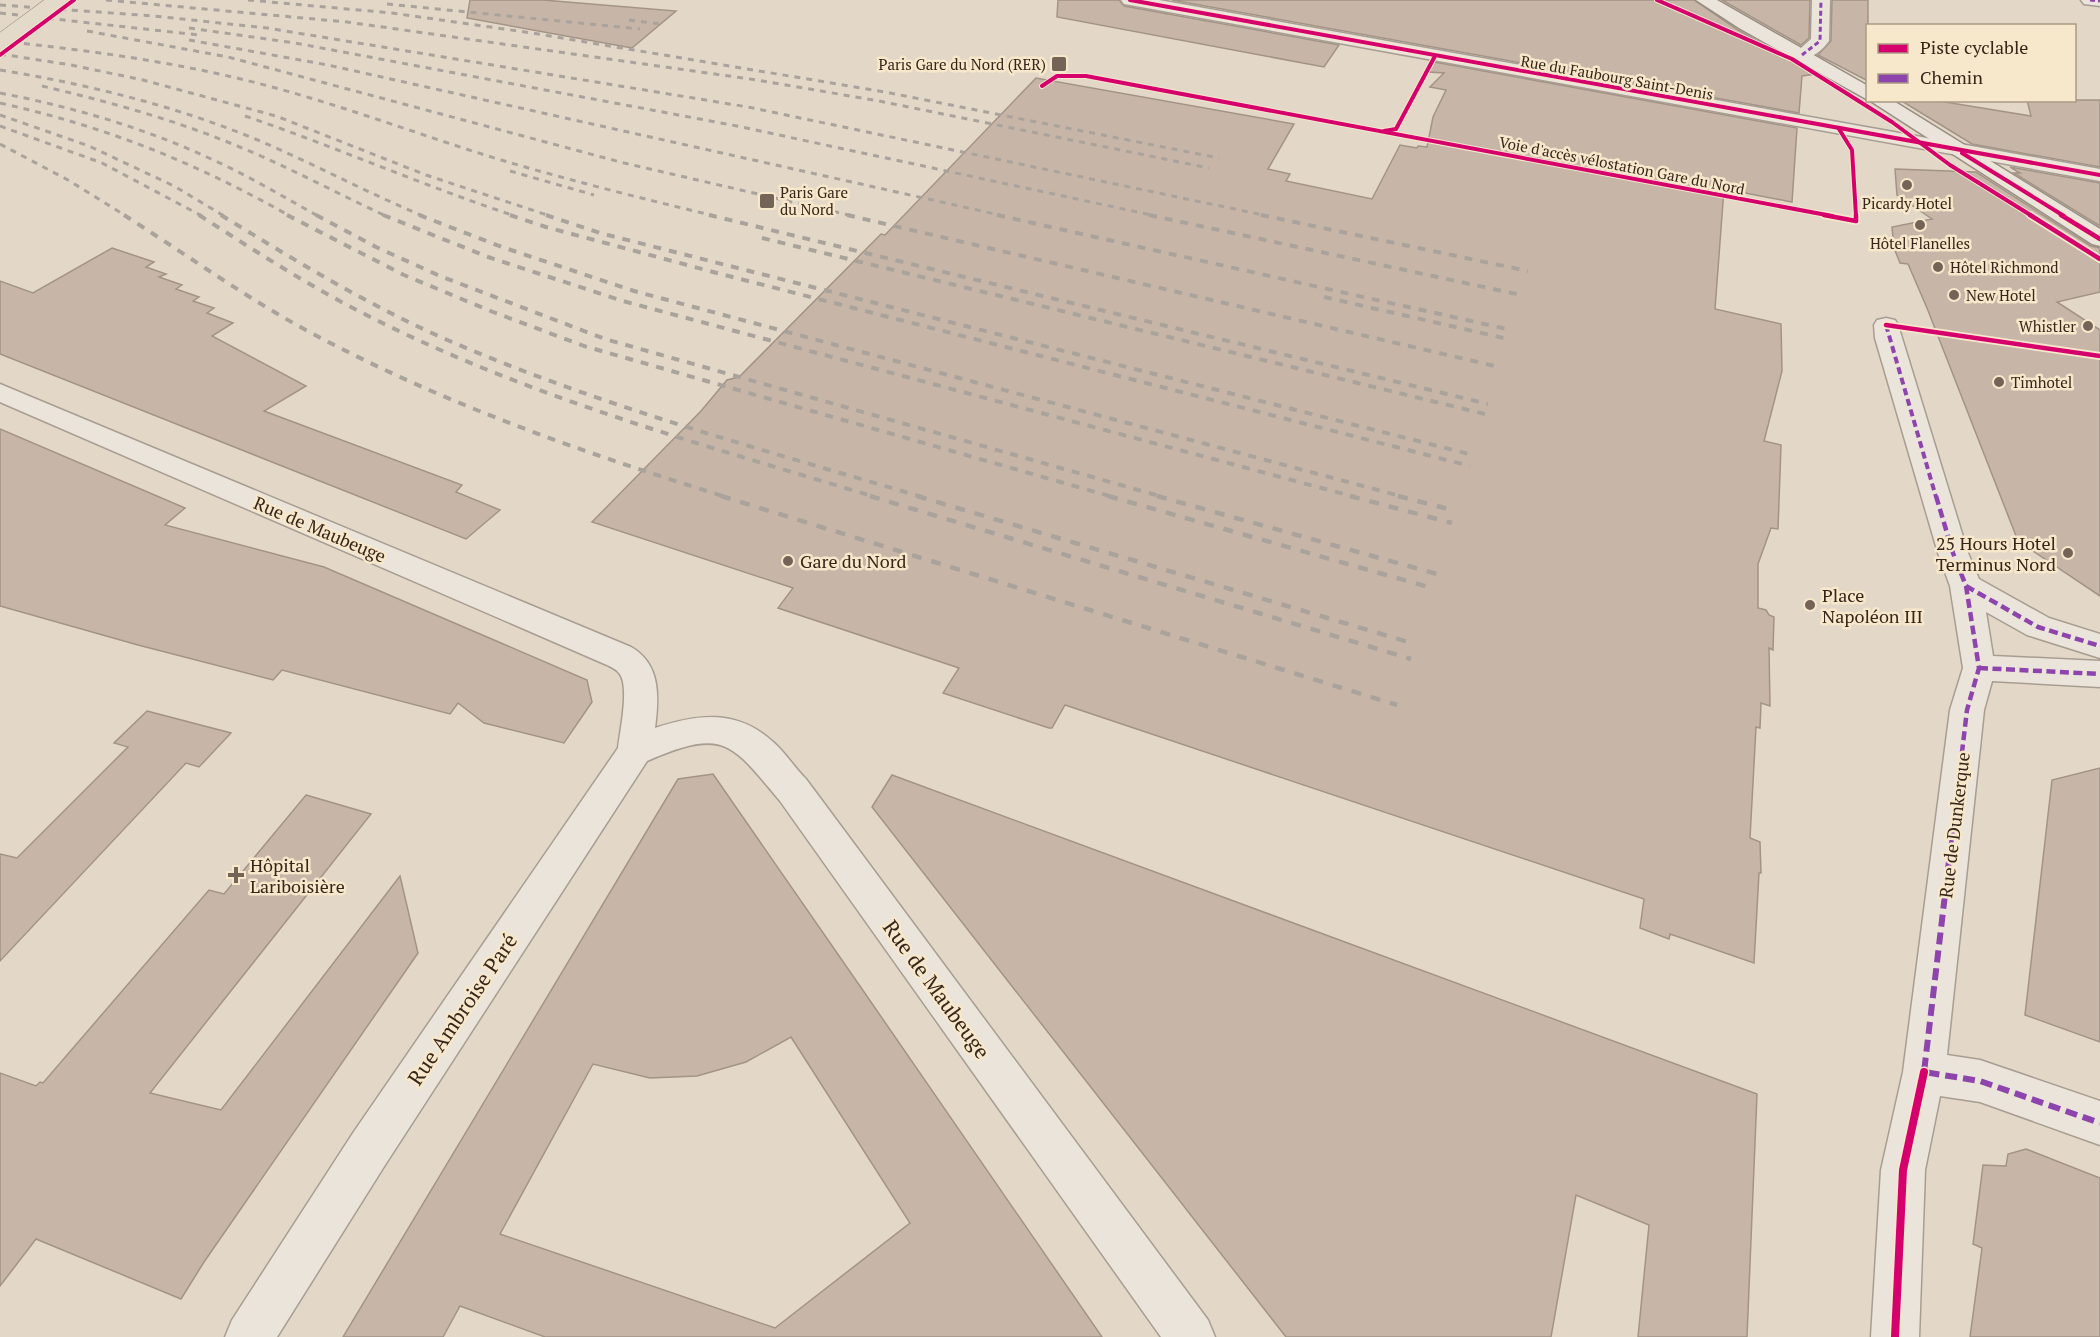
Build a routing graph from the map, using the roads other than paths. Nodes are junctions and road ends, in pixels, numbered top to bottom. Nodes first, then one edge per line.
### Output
1 (62, 0) edge
2 (1130, 0) edge
3 (1705, 0) edge
4 (1821, 0) edge
5 (2090, 0) edge
6 (2100, 1) edge
7 (0, 45) edge
8 (1802, 55) junction
9 (1866, 93) edge
10 (1881, 102) edge
11 (1957, 150) junction
12 (2100, 175) edge
13 (2100, 239) edge
14 (1886, 325) dead end
15 (0, 392) edge
16 (1966, 586) junction
17 (2100, 646) edge
18 (1980, 668) junction
19 (636, 671) joint
20 (2100, 674) edge
21 (635, 751) junction
22 (1924, 1072) junction
23 (2100, 1123) edge
24 (249, 1337) edge
25 (1191, 1337) edge
26 (1895, 1337) edge

1 - 7 main road, bridge
2 - 11 street, Rue du Faubourg Saint-Denis
3 - 8 street
4 - 8 street
5 - 6 street
8 - 9 street
10 - 11 street
11 - 12 street, Rue du Faubourg Saint-Denis
11 - 13 street
14 - 16 street, Rue de Dunkerque
15 - 19 street, Rue de Maubeuge
16 - 17 street
16 - 18 street, Rue de Dunkerque
18 - 20 street
18 - 22 street, Rue de Dunkerque
19 - 21 street, Rue Ambroise Paré
21 - 24 street, Rue Ambroise Paré
21 - 25 street, Rue de Maubeuge
22 - 23 street
22 - 26 street, Rue de Dunkerque

